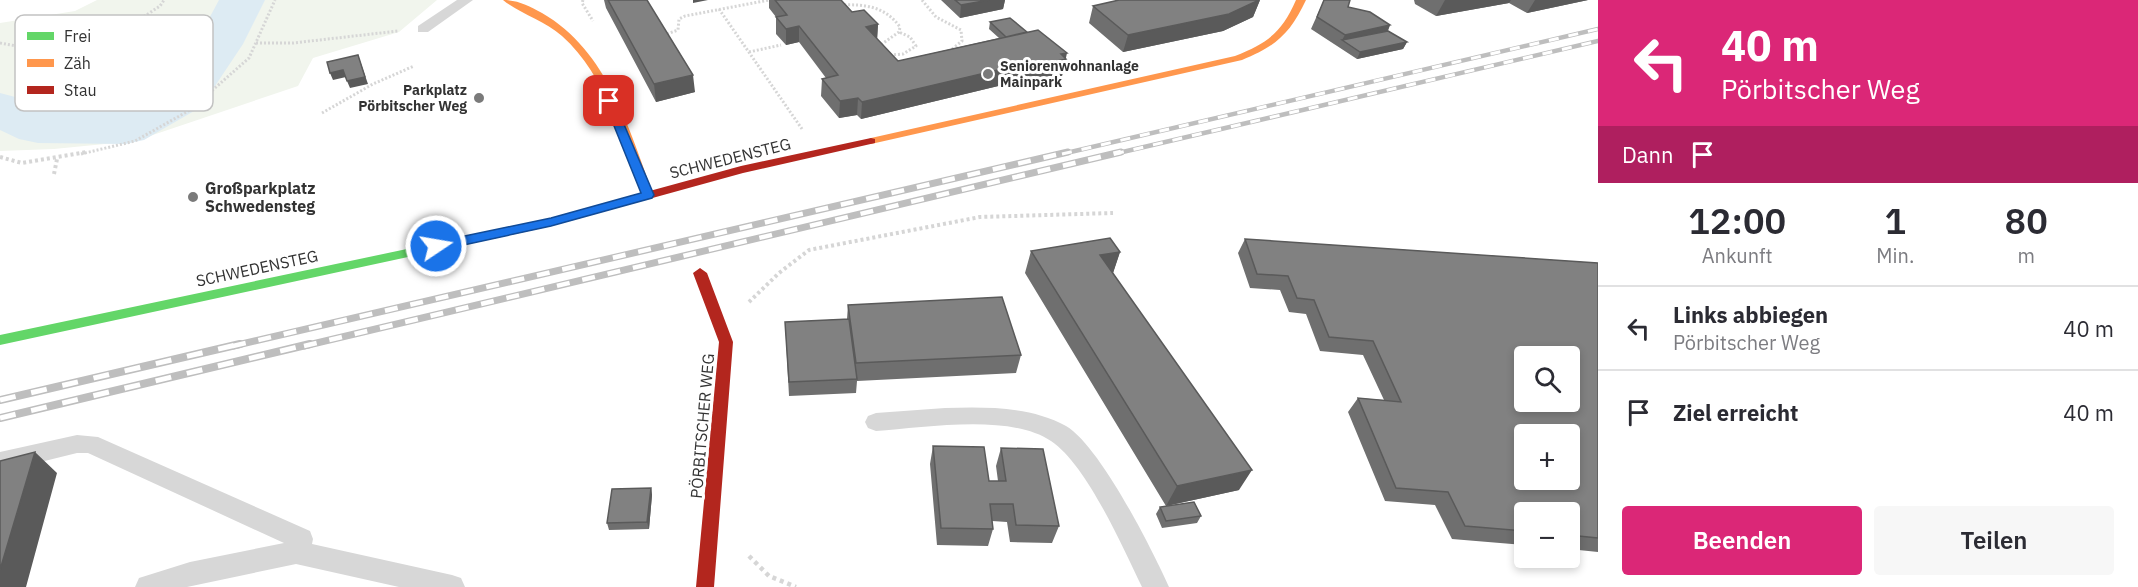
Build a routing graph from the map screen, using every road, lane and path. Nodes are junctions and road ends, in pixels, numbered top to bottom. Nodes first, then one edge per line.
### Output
1 (164, 0) edge
2 (275, 0) edge
3 (466, 0) edge
4 (508, 0) edge
5 (769, 0) edge
6 (922, 0) edge
7 (1301, 0) edge
8 (719, 9) junction
9 (843, 12) edge
10 (146, 15) edge
11 (423, 28) joint
12 (899, 32) junction
13 (667, 34) edge
14 (0, 42) edge
15 (256, 43) junction
16 (15, 45) edge
17 (781, 45) edge
18 (749, 52) junction
19 (946, 53) edge
20 (414, 66) dead end
21 (213, 89) edge
22 (188, 111) edge
23 (322, 113) dead end
24 (819, 153) junction
25 (0, 157) edge
26 (57, 159) junction
27 (54, 174) dead end
28 (648, 195) junction
29 (1113, 213) dead end
30 (700, 273) dead end
31 (748, 309) dead end
32 (0, 340) edge
33 (876, 422) dead end
34 (0, 462) edge
35 (744, 546) dead end
36 (296, 552) junction
37 (148, 587) edge
38 (452, 587) edge
39 (705, 587) edge
40 (796, 587) edge
41 (1156, 587) edge

1 - 10 path
2 - 15 path
3 - 11 lane
4 - 28 street
5 - 8 path
6 - 19 path
7 - 24 street, SCHWEDENSTEG
8 - 13 path
8 - 18 path
9 - 12 path
11 - 15 path
12 - 12 path
14 - 16 path
15 - 21 path
17 - 18 path
18 - 24 path
20 - 23 path
22 - 26 path
24 - 28 street, SCHWEDENSTEG
25 - 26 path
26 - 27 path
28 - 32 street, SCHWEDENSTEG
29 - 31 path
30 - 39 street, PÖRBITSCHER WEG
33 - 41 lane
34 - 36 lane
35 - 40 path
36 - 37 lane
36 - 38 lane

